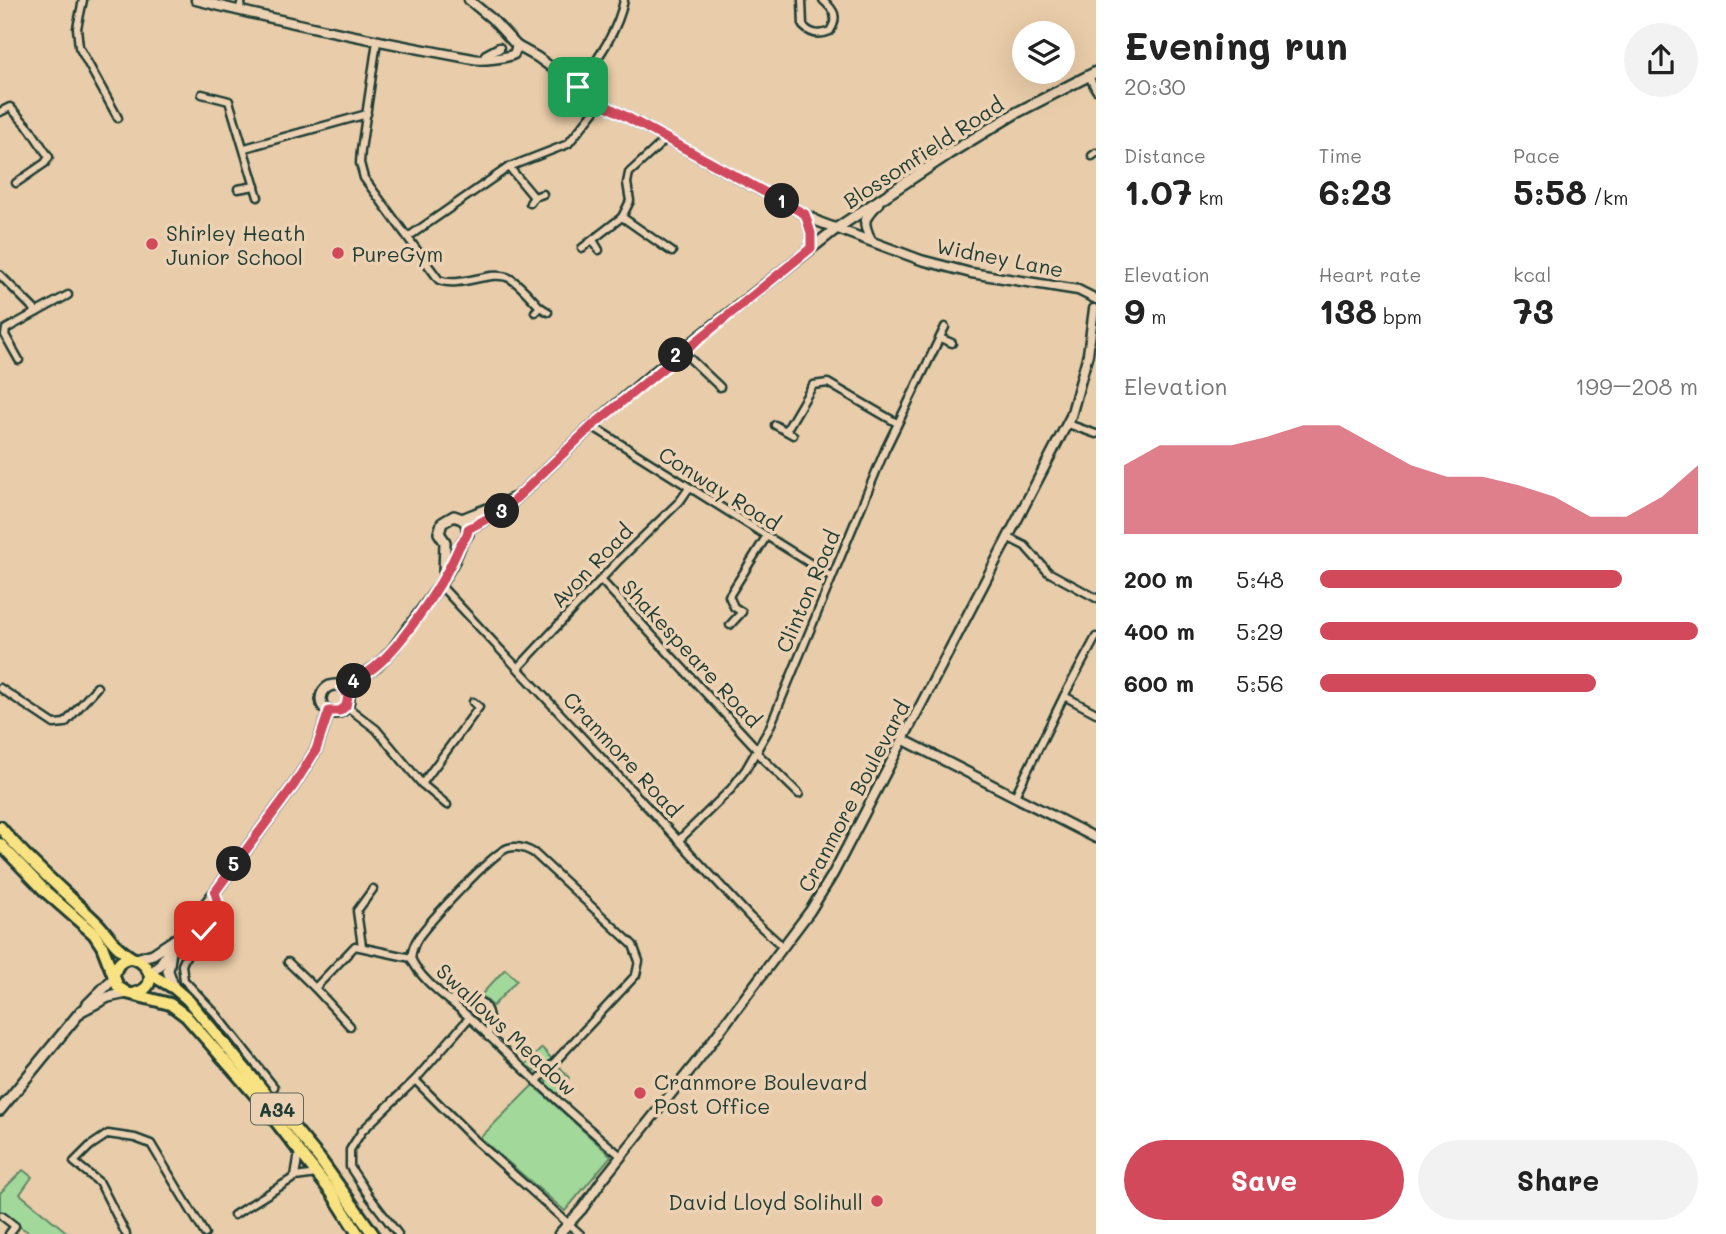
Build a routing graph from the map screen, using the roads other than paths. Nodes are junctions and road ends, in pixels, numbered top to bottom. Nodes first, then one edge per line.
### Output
1 (83, 0) edge
2 (196, 0) edge
3 (242, 0) edge
4 (469, 0) edge
5 (624, 0) edge
6 (802, 0) edge
7 (823, 0) edge
8 (239, 11) junction
9 (377, 41) junction
10 (503, 46) junction
11 (515, 50) junction
12 (1093, 74) edge
13 (578, 87) junction
14 (1096, 90) edge
15 (601, 103) junction
16 (208, 106) dead end
17 (0, 112) edge
18 (367, 114) junction
19 (118, 118) dead end
20 (666, 139) junction
21 (245, 148) junction
22 (509, 167) junction
23 (16, 183) dead end
24 (255, 186) junction
25 (238, 189) dead end
26 (543, 194) dead end
27 (887, 194) junction
28 (258, 197) dead end
29 (805, 214) junction
30 (622, 217) junction
31 (837, 228) junction
32 (408, 237) junction
33 (593, 240) junction
34 (871, 241) junction
35 (664, 246) junction
36 (582, 248) dead end
37 (811, 248) junction
38 (599, 250) dead end
39 (672, 252) dead end
40 (658, 256) dead end
41 (0, 275) edge
42 (68, 295) dead end
43 (1095, 305) edge
44 (37, 312) junction
45 (548, 312) dead end
46 (1095, 323) edge
47 (945, 327) dead end
48 (940, 338) junction
49 (952, 343) dead end
50 (682, 351) junction
51 (19, 360) dead end
52 (720, 387) dead end
53 (897, 423) junction
54 (1068, 424) junction
55 (775, 425) dead end
56 (592, 426) junction
57 (1096, 434) edge
58 (689, 488) junction
59 (519, 495) junction
60 (462, 519) junction
61 (468, 529) junction
62 (766, 537) junction
63 (1009, 538) junction
64 (444, 542) junction
65 (461, 544) junction
66 (832, 577) junction
67 (601, 580) junction
68 (441, 581) junction
69 (1096, 598) edge
70 (730, 625) dead end
71 (1096, 637) edge
72 (519, 667) junction
73 (97, 687) dead end
74 (0, 688) edge
75 (343, 688) junction
76 (1064, 696) junction
77 (473, 702) dead end
78 (346, 706) junction
79 (329, 711) junction
80 (1096, 713) edge
81 (904, 740) junction
82 (757, 751) junction
83 (422, 784) junction
84 (799, 794) dead end
85 (1016, 796) junction
86 (447, 805) dead end
87 (0, 827) edge
88 (1096, 838) edge
89 (679, 840) junction
90 (0, 844) edge
91 (373, 889) dead end
92 (215, 892) junction
93 (180, 936) junction
94 (362, 946) junction
95 (782, 946) junction
96 (171, 949) junction
97 (134, 958) junction
98 (411, 958) junction
99 (288, 962) dead end
100 (150, 974) junction
101 (114, 976) junction
102 (174, 988) junction
103 (315, 988) junction
104 (129, 993) junction
105 (449, 1000) junction
106 (81, 1011) junction
107 (469, 1018) junction
108 (350, 1026) dead end
109 (488, 1037) junction
110 (415, 1080) junction
111 (536, 1082) junction
112 (274, 1087) dead end
113 (0, 1110) edge
114 (299, 1152) junction
115 (621, 1156) junction
116 (317, 1174) junction
117 (295, 1177) junction
118 (376, 1206) junction
119 (234, 1215) dead end
120 (2, 1216) dead end
121 (363, 1217) junction
122 (569, 1224) junction
123 (15, 1227) junction
124 (23, 1232) edge
125 (9, 1234) edge
126 (125, 1234) edge
127 (205, 1234) edge
128 (358, 1234) edge
129 (373, 1234) edge
130 (398, 1234) edge
131 (559, 1234) edge
132 (580, 1234) edge

1 - 19 street
2 - 8 street
3 - 8 street
4 - 10 street, Widney Lane
5 - 13 street
6 - 7 street
8 - 9 street
9 - 10 street
9 - 18 street
10 - 11 street, Widney Lane
10 - 11 street
11 - 13 street, Widney Lane
12 - 14 street
12 - 27 main road, Blossomfield Road
13 - 15 street, Widney Lane
15 - 20 street, Widney Lane
15 - 22 street
16 - 21 street
17 - 23 street
18 - 21 street
18 - 32 street
20 - 29 street, Widney Lane
20 - 30 street
21 - 24 street
22 - 26 street
22 - 32 street
24 - 25 street
24 - 28 street
27 - 31 main road, Blossomfield Road
27 - 34 street
29 - 31 street, Widney Lane
29 - 37 street
30 - 33 street
30 - 35 street
31 - 34 street, Widney Lane
31 - 37 main road, Blossomfield Road
32 - 45 street
33 - 36 street
33 - 38 street
34 - 43 street, Widney Lane
35 - 39 street
35 - 40 street
37 - 50 main road, Blossomfield Road
41 - 44 street
42 - 44 street
43 - 46 street, Cranmore Boulevard
44 - 51 street
46 - 54 street, Cranmore Boulevard
47 - 48 street, Clinton Road
48 - 49 street
48 - 53 street, Clinton Road
50 - 52 street
50 - 56 main road, Blossomfield Road
53 - 55 street
53 - 66 street, Clinton Road
54 - 57 street
54 - 63 street, Cranmore Boulevard
56 - 58 street, Conway Road
56 - 59 main road, Blossomfield Road
58 - 62 street, Conway Road
58 - 67 street, Avon Road
59 - 60 main road
59 - 61 main road
60 - 61 main road
60 - 64 main road
61 - 65 main road
62 - 66 street, Conway Road
62 - 70 street
63 - 69 street
63 - 81 street, Cranmore Boulevard
64 - 65 main road
64 - 68 main road
65 - 68 main road
66 - 82 street, Clinton Road
67 - 72 street, Avon Road
67 - 82 street, Shakespeare Road
68 - 72 street, Cranmore Road
68 - 75 main road
71 - 76 street
72 - 89 street, Cranmore Road
73 - 74 street
75 - 78 main road
75 - 79 main road
76 - 80 street
76 - 85 street
77 - 83 street
78 - 79 main road
78 - 83 street
79 - 92 main road
81 - 85 street
81 - 95 street, Cranmore Boulevard
82 - 84 street, Shakespeare Road
82 - 89 street, Clinton Road
83 - 86 street
85 - 88 street
87 - 97 highway, A34
89 - 95 street, Cranmore Road
90 - 101 highway
91 - 94 street
92 - 93 main road
92 - 112 street
93 - 96 main road
93 - 97 main road
94 - 98 street, Swallows Meadow
94 - 103 street
95 - 115 street, Cranmore Boulevard
96 - 100 main road
96 - 102 main road
97 - 100 highway, A34
97 - 101 highway
98 - 105 street, Swallows Meadow
98 - 111 street
99 - 103 street
100 - 102 highway, A34
100 - 104 highway
101 - 104 highway
101 - 106 main road
102 - 121 highway, A34
103 - 108 street
104 - 106 main road
104 - 114 highway, A34
105 - 107 street, Swallows Meadow
105 - 109 street
106 - 113 main road
107 - 109 street, Swallows Meadow
107 - 110 street
109 - 111 street, Swallows Meadow
110 - 118 street
110 - 122 street
111 - 115 street, Swallows Meadow
114 - 116 highway, A34
114 - 117 street
115 - 122 street, Cranmore Boulevard
116 - 117 street
116 - 128 highway, A34
117 - 119 street
118 - 121 street
118 - 130 street
120 - 123 street
121 - 129 highway, A34
122 - 131 street, Cranmore Boulevard
122 - 132 street
123 - 124 street
123 - 125 street
126 - 127 street

